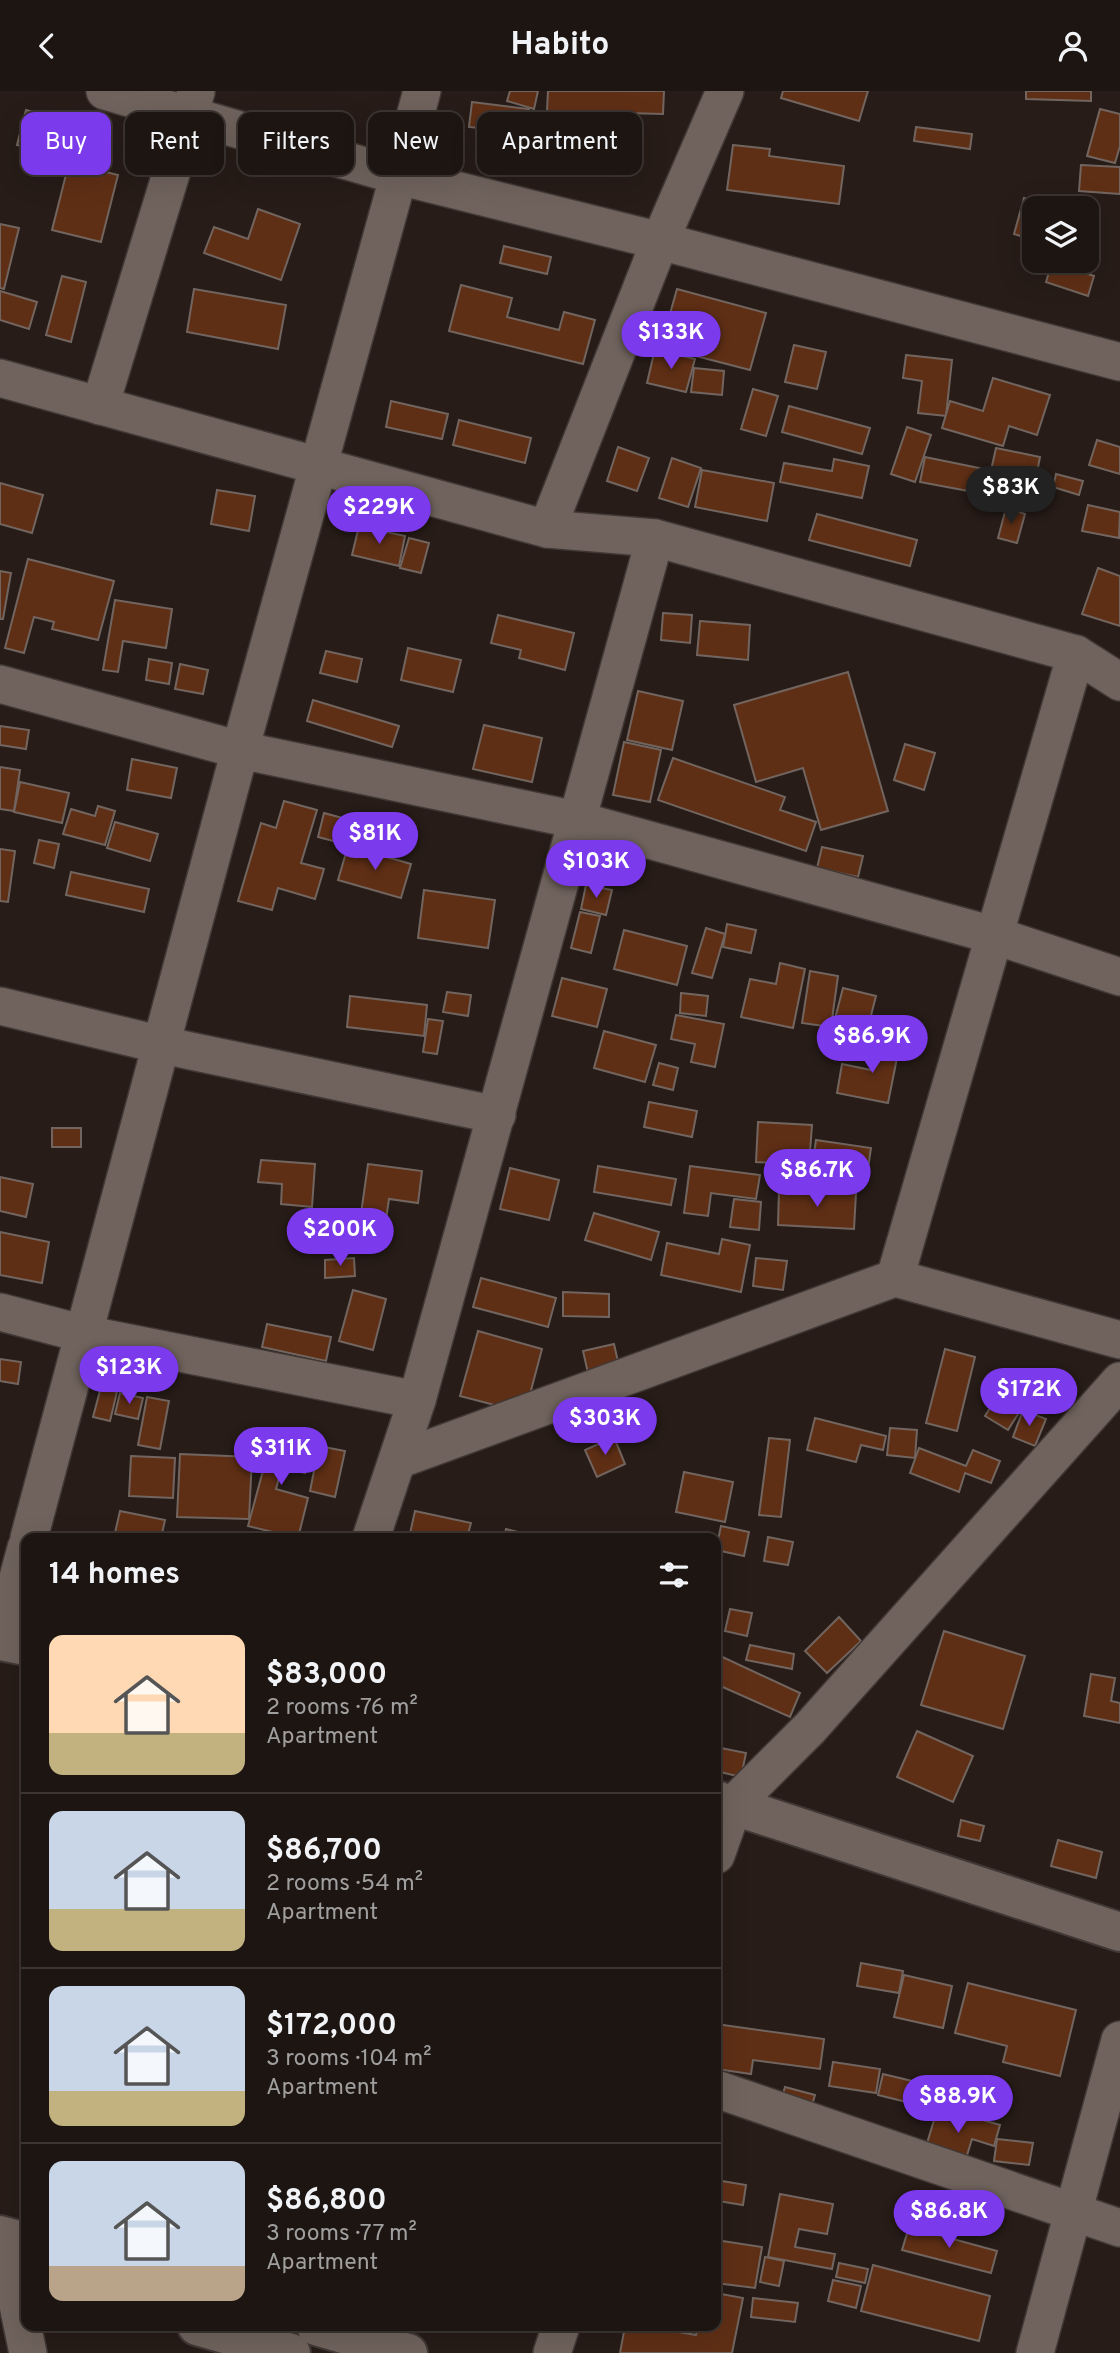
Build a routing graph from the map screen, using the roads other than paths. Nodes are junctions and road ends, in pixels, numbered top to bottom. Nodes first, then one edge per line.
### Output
1 (106, 91) edge
2 (422, 91) edge
3 (725, 91) edge
4 (193, 103) edge
5 (399, 176) junction
6 (660, 241) junction
7 (1120, 362) edge
8 (0, 379) edge
9 (100, 406) junction
10 (320, 467) junction
11 (547, 529) junction
12 (655, 538) junction
13 (1076, 654) junction
14 (1120, 682) edge
15 (0, 684) edge
16 (240, 750) junction
17 (577, 820) junction
18 (993, 935) junction
19 (1120, 977) edge
20 (0, 1006) edge
21 (162, 1045) junction
22 (497, 1115) junction
23 (895, 1278) junction
24 (0, 1312) edge
25 (85, 1334) junction
26 (1120, 1340) edge
27 (1120, 1381) edge
28 (417, 1400) junction
29 (398, 1460) junction
30 (30, 1533) edge
31 (373, 1533) edge
32 (21, 1566) edge
33 (0, 1641) edge
34 (21, 1645) edge
35 (725, 1802) edge
36 (721, 1826) edge
37 (1120, 1932) edge
38 (1120, 2040) edge
39 (721, 2091) edge
40 (1073, 2212) junction
41 (1120, 2228) edge
42 (14, 2257) edge
43 (21, 2309) edge
44 (24, 2331) edge
45 (214, 2331) edge
46 (333, 2331) edge
47 (559, 2331) edge
48 (27, 2353) edge
49 (291, 2353) edge
50 (408, 2353) edge
51 (552, 2353) edge
52 (1035, 2353) edge

1 - 4 street
2 - 5 street
3 - 6 street
4 - 5 street
4 - 9 street
5 - 6 street
5 - 10 street
6 - 7 street
6 - 11 street
8 - 9 street
9 - 10 street
10 - 11 street
10 - 16 street
11 - 12 street
12 - 13 street
12 - 17 street
13 - 14 street
13 - 18 street
15 - 16 street
16 - 17 street
16 - 21 street
17 - 18 street
17 - 22 street
18 - 19 street
18 - 23 street
20 - 21 street
21 - 22 street
21 - 25 street
22 - 28 street
23 - 26 street
23 - 29 street
24 - 25 street
25 - 28 street
25 - 30 street
27 - 35 street
28 - 29 street
29 - 31 street
32 - 33 street
33 - 34 street
35 - 36 street
35 - 37 street
38 - 40 street
39 - 40 street
40 - 41 street
40 - 52 street
42 - 43 street
44 - 48 street
45 - 49 street
46 - 50 street
47 - 51 street

